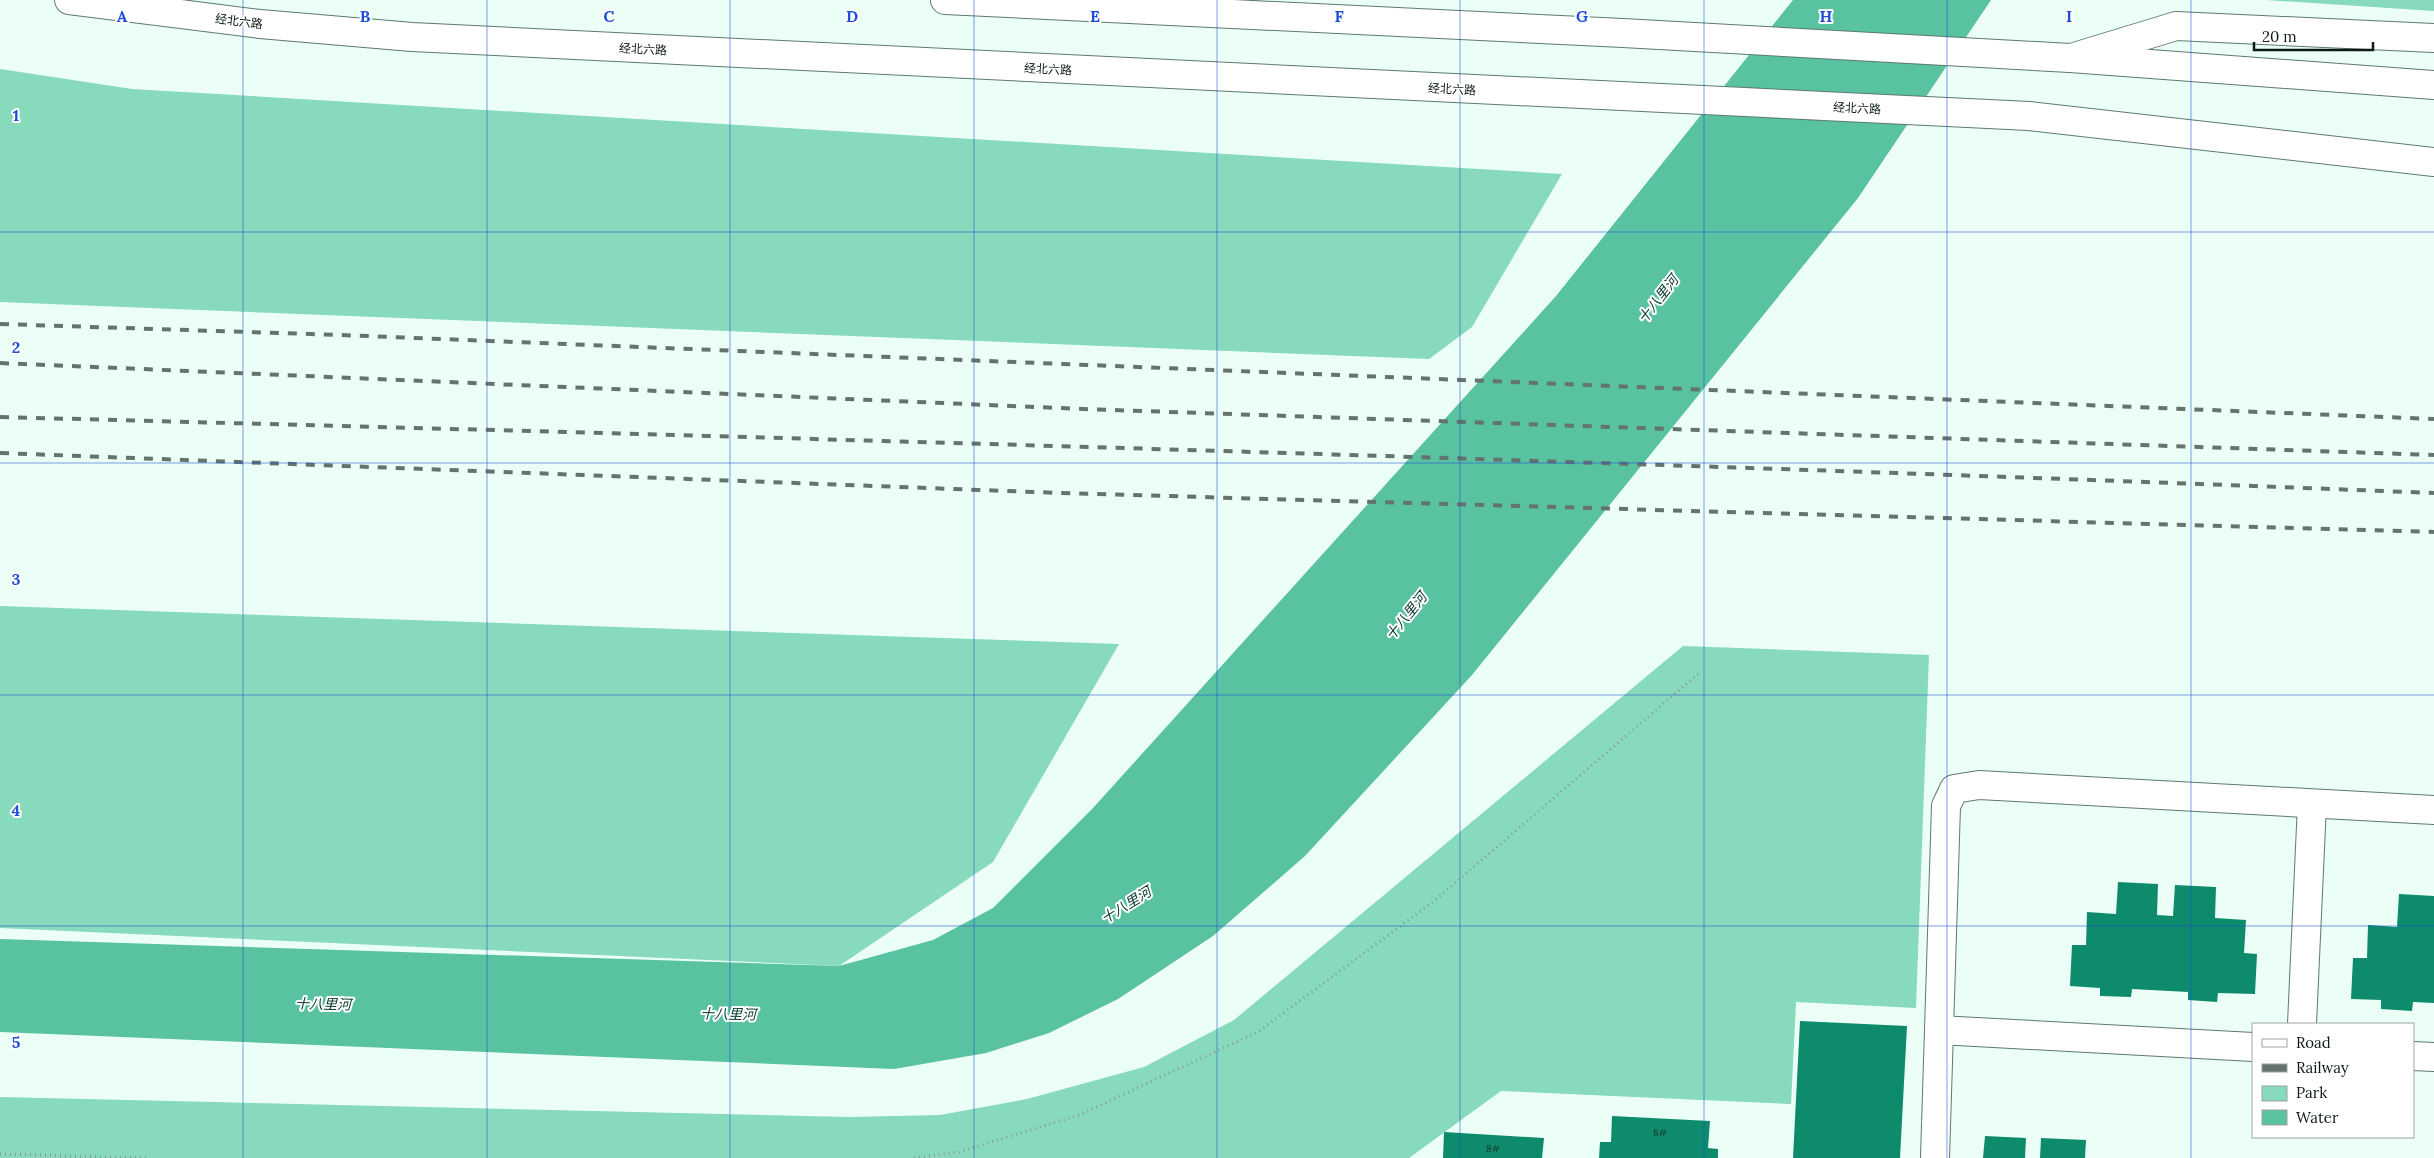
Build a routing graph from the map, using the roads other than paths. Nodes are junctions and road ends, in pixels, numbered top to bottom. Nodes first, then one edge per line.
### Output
1 (69, 0) edge
2 (945, 0) edge
3 (2434, 38) edge
4 (2070, 58) junction
5 (2434, 85) edge
6 (2434, 162) edge
7 (2312, 804) junction
8 (2434, 810) edge
9 (2302, 1023) edge
10 (1939, 1030) junction
11 (2252, 1047) edge
12 (2414, 1056) edge
13 (2434, 1057) edge
14 (1935, 1158) edge

1 - 6 main road, 经北六路
2 - 4 main road
3 - 4 main road
4 - 5 main road
7 - 8 main road
7 - 9 main road
7 - 10 main road
10 - 11 main road
10 - 14 main road
12 - 13 main road

